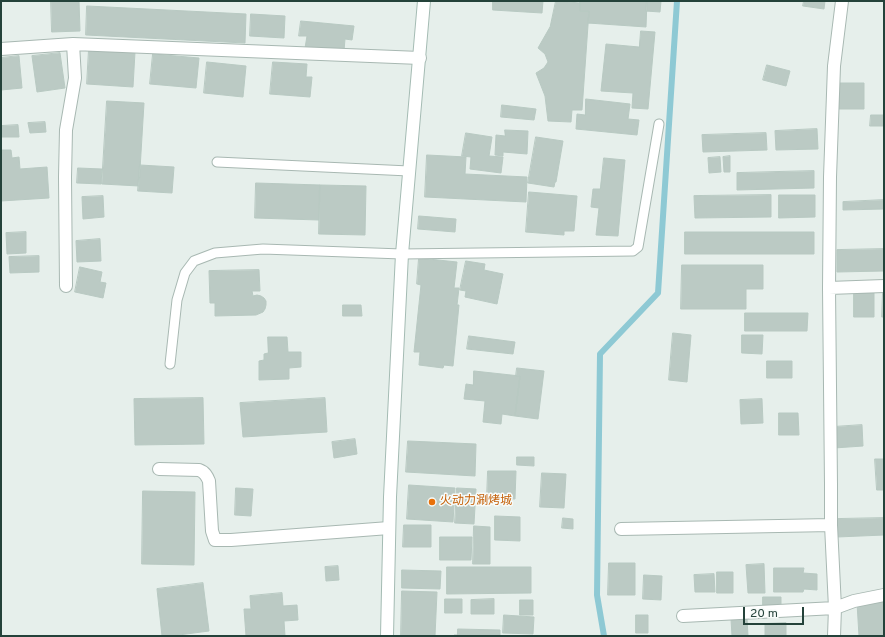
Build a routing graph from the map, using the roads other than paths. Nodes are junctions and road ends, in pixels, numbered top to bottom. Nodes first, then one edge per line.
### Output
1 (424, 1) edge
2 (842, 1) edge
3 (73, 44) junction
4 (1, 50) edge
5 (420, 58) junction
6 (659, 124) dead end
7 (217, 162) dead end
8 (410, 171) junction
9 (402, 254) junction
10 (66, 286) dead end
11 (884, 286) edge
12 (829, 288) junction
13 (170, 364) dead end
14 (159, 469) dead end
15 (831, 524) junction
16 (389, 528) junction
17 (621, 529) dead end
18 (884, 595) edge
19 (835, 608) junction
20 (683, 616) dead end
21 (387, 636) edge
22 (834, 636) edge

1 - 5 street
2 - 12 street
3 - 4 street
3 - 5 street
3 - 10 street
5 - 8 street
6 - 9 lane
7 - 8 lane
8 - 9 street
9 - 13 lane
9 - 16 street
11 - 12 street
12 - 15 street
14 - 16 street
15 - 17 street
15 - 19 street
16 - 21 street
18 - 19 street
19 - 20 street
19 - 22 street

